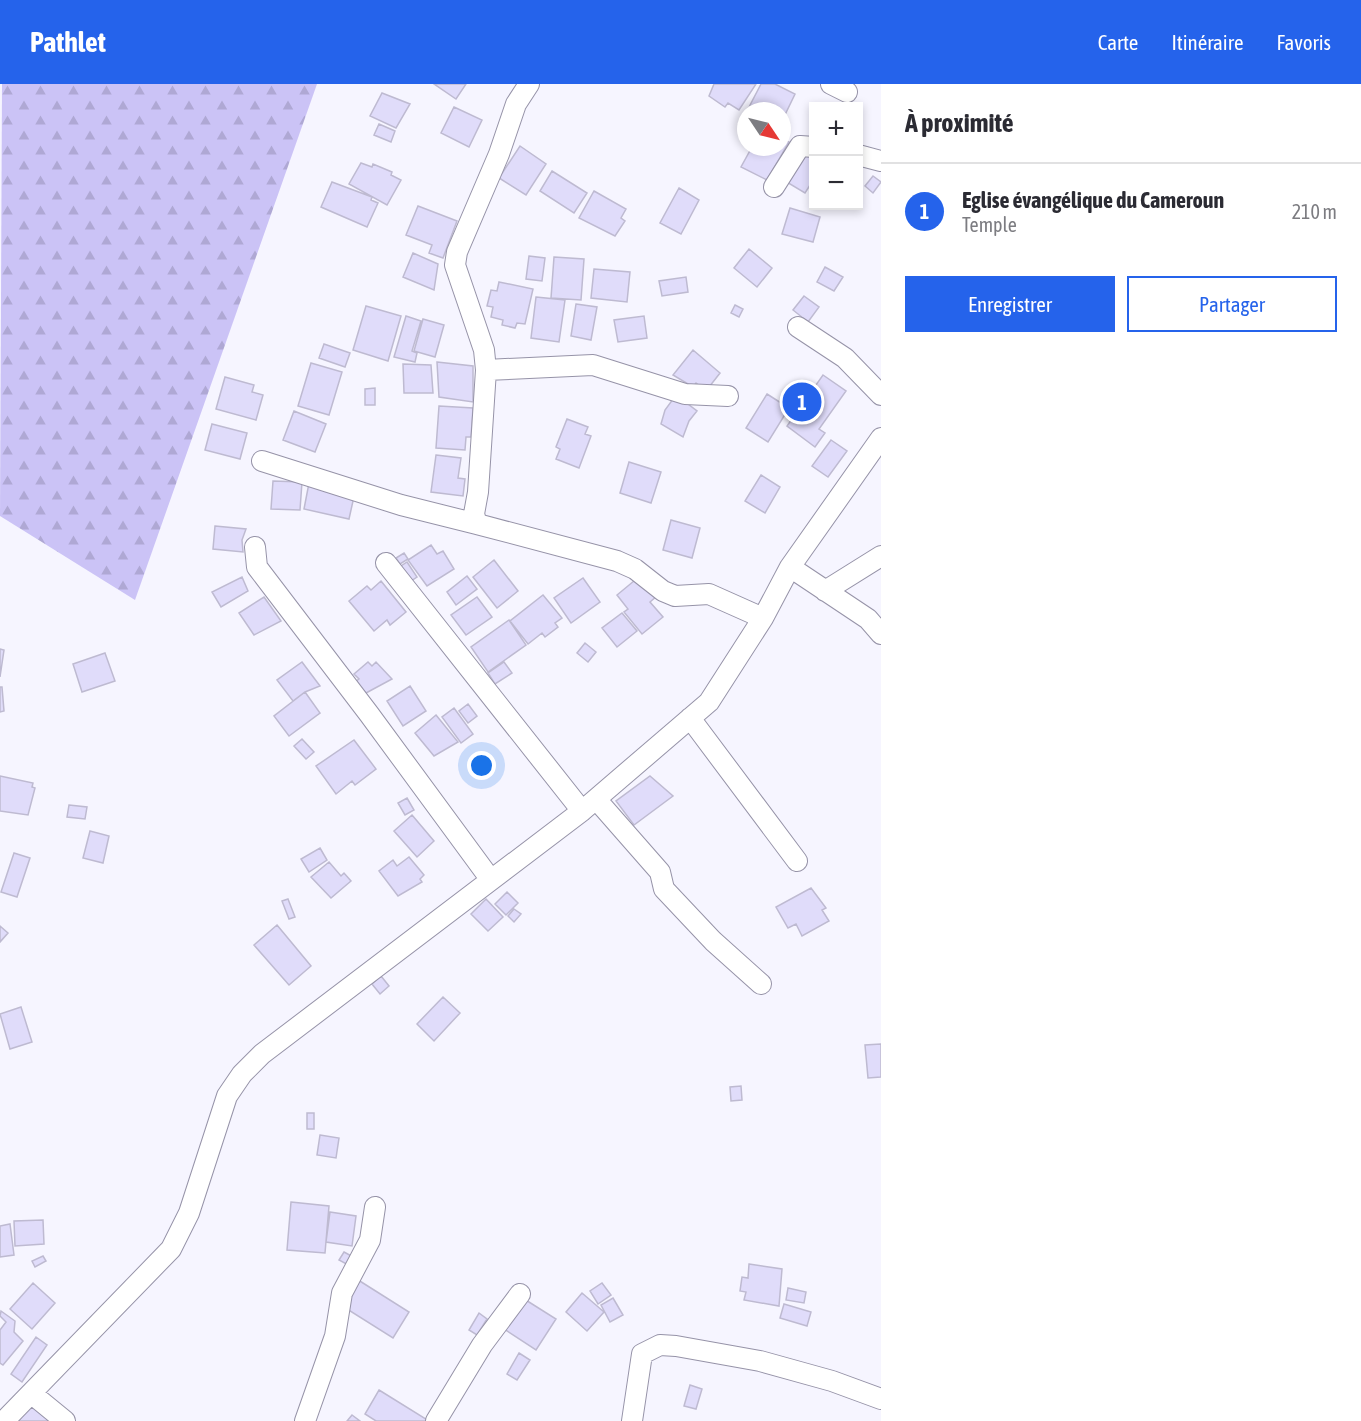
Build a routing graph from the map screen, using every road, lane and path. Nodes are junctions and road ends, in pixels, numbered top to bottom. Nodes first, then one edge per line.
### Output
1 (529, 84) edge
2 (809, 147) edge
3 (862, 156) edge
4 (881, 161) edge
5 (774, 187) dead end
6 (798, 327) dead end
7 (486, 370) junction
8 (881, 395) edge
9 (729, 396) dead end
10 (881, 438) edge
11 (262, 461) dead end
12 (477, 524) junction
13 (255, 547) dead end
14 (881, 556) edge
15 (386, 562) dead end
16 (790, 567) junction
17 (825, 591) junction
18 (763, 618) junction
19 (881, 634) edge
20 (690, 718) junction
21 (589, 805) junction
22 (797, 861) dead end
23 (491, 880) junction
24 (761, 984) dead end
25 (375, 1207) dead end
26 (520, 1294) dead end
27 (32, 1394) junction
28 (881, 1399) edge
29 (4, 1421) edge
30 (65, 1421) edge
31 (305, 1421) edge
32 (436, 1421) edge
33 (632, 1421) edge

1 - 7 street
2 - 5 street
3 - 4 street
6 - 8 street
7 - 9 street
7 - 12 street
10 - 16 street
11 - 12 street
12 - 18 street
13 - 23 street
14 - 17 street
15 - 21 street
16 - 17 street
16 - 18 street
17 - 19 street
18 - 20 street
20 - 21 street
20 - 22 street
21 - 23 street
21 - 24 street
23 - 27 street
25 - 31 street
26 - 32 street
27 - 29 street
27 - 30 street
28 - 33 street

